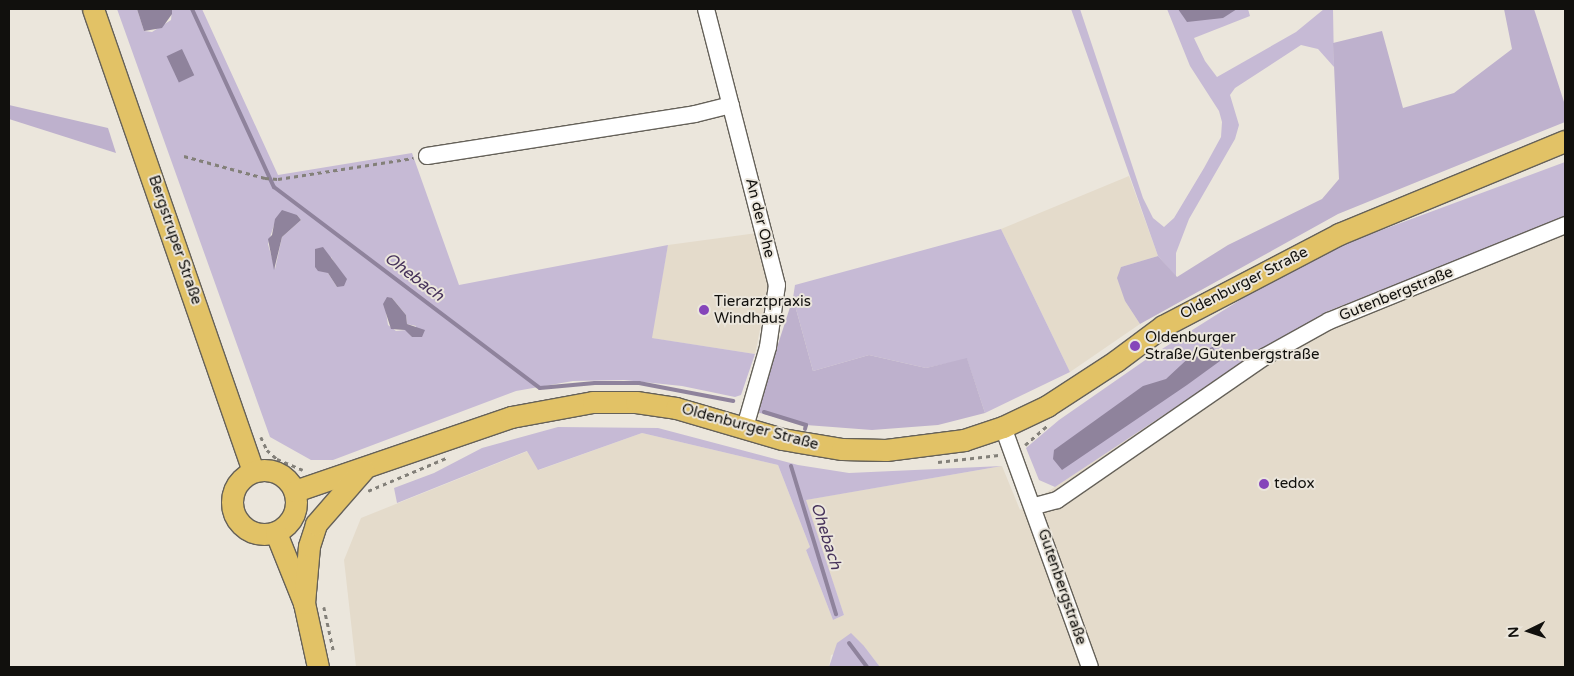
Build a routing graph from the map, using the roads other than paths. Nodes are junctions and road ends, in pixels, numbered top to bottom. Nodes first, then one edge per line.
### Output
1 (93, 9) edge
2 (706, 9) edge
3 (732, 105) junction
4 (1565, 141) edge
5 (427, 156) road end
6 (1565, 225) edge
7 (744, 427) junction
8 (1003, 427) junction
9 (364, 470) junction
10 (254, 472) junction
11 (295, 491) junction
12 (1034, 506) junction
13 (276, 533) junction
14 (313, 601) junction
15 (326, 662) edge
16 (1090, 667) edge

1 - 10 main road, Bergstruper Straße
2 - 3 street, An der Ohe
3 - 5 street
3 - 7 street, An der Ohe
4 - 8 main road, Oldenburger Straße
6 - 12 street, Gutenbergstraße
7 - 8 main road, Oldenburger Straße
7 - 9 main road, Oldenburger Straße
8 - 12 street, Gutenbergstraße
9 - 11 main road, Oldenburger Straße
9 - 14 main road
10 - 11 main road
10 - 13 main road
11 - 13 main road
12 - 16 street, Gutenbergstraße
13 - 14 main road
14 - 15 main road

